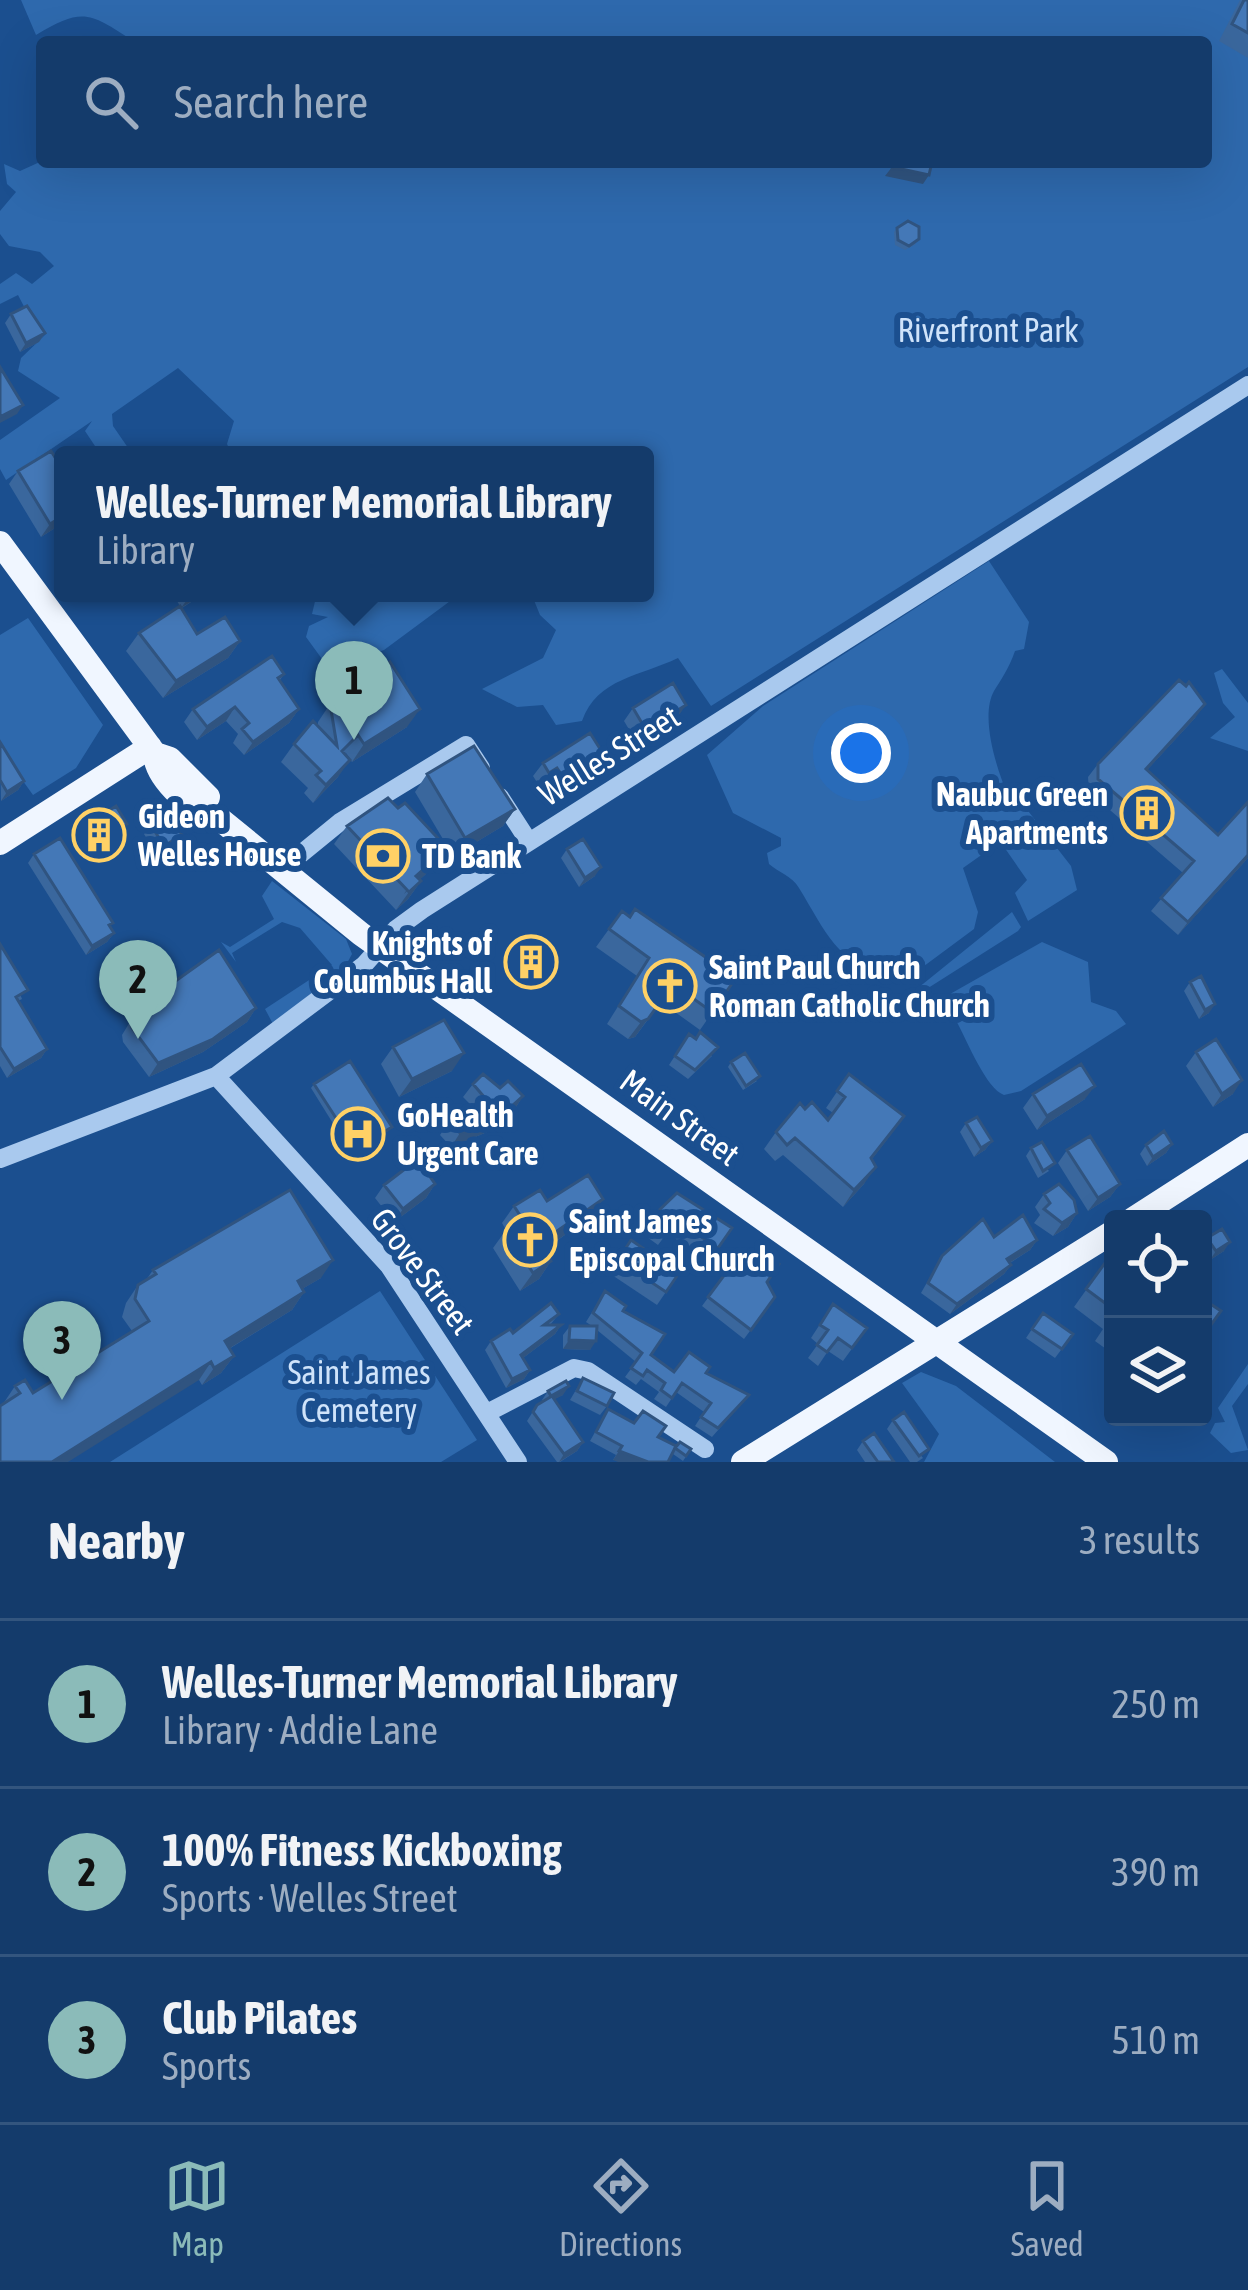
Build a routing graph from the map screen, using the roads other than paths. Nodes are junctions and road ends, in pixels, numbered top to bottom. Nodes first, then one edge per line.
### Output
1 (1248, 386) edge
2 (0, 543) edge
3 (153, 750) junction
4 (529, 842) junction
5 (0, 843) edge
6 (280, 871) junction
7 (381, 948) junction
8 (216, 1076) junction
9 (1248, 1145) edge
10 (0, 1159) edge
11 (1147, 1210) edge
12 (1104, 1238) edge
13 (938, 1342) junction
14 (487, 1413) junction
15 (705, 1449) dead end
16 (752, 1459) edge
17 (518, 1462) edge
18 (1106, 1462) edge

1 - 4 street, Welles Street
2 - 3 main road, Main Street
3 - 5 main road
3 - 6 main road, Main Street
4 - 6 street
4 - 7 street, Welles Street
6 - 7 main road, Main Street
7 - 8 street, Welles Street
7 - 13 main road, Main Street
8 - 10 street, Welles Street
8 - 14 street, Grove Street
9 - 11 main road
12 - 13 main road
13 - 16 main road
13 - 18 main road, Main Street
14 - 15 street
14 - 17 street, Grove Street

